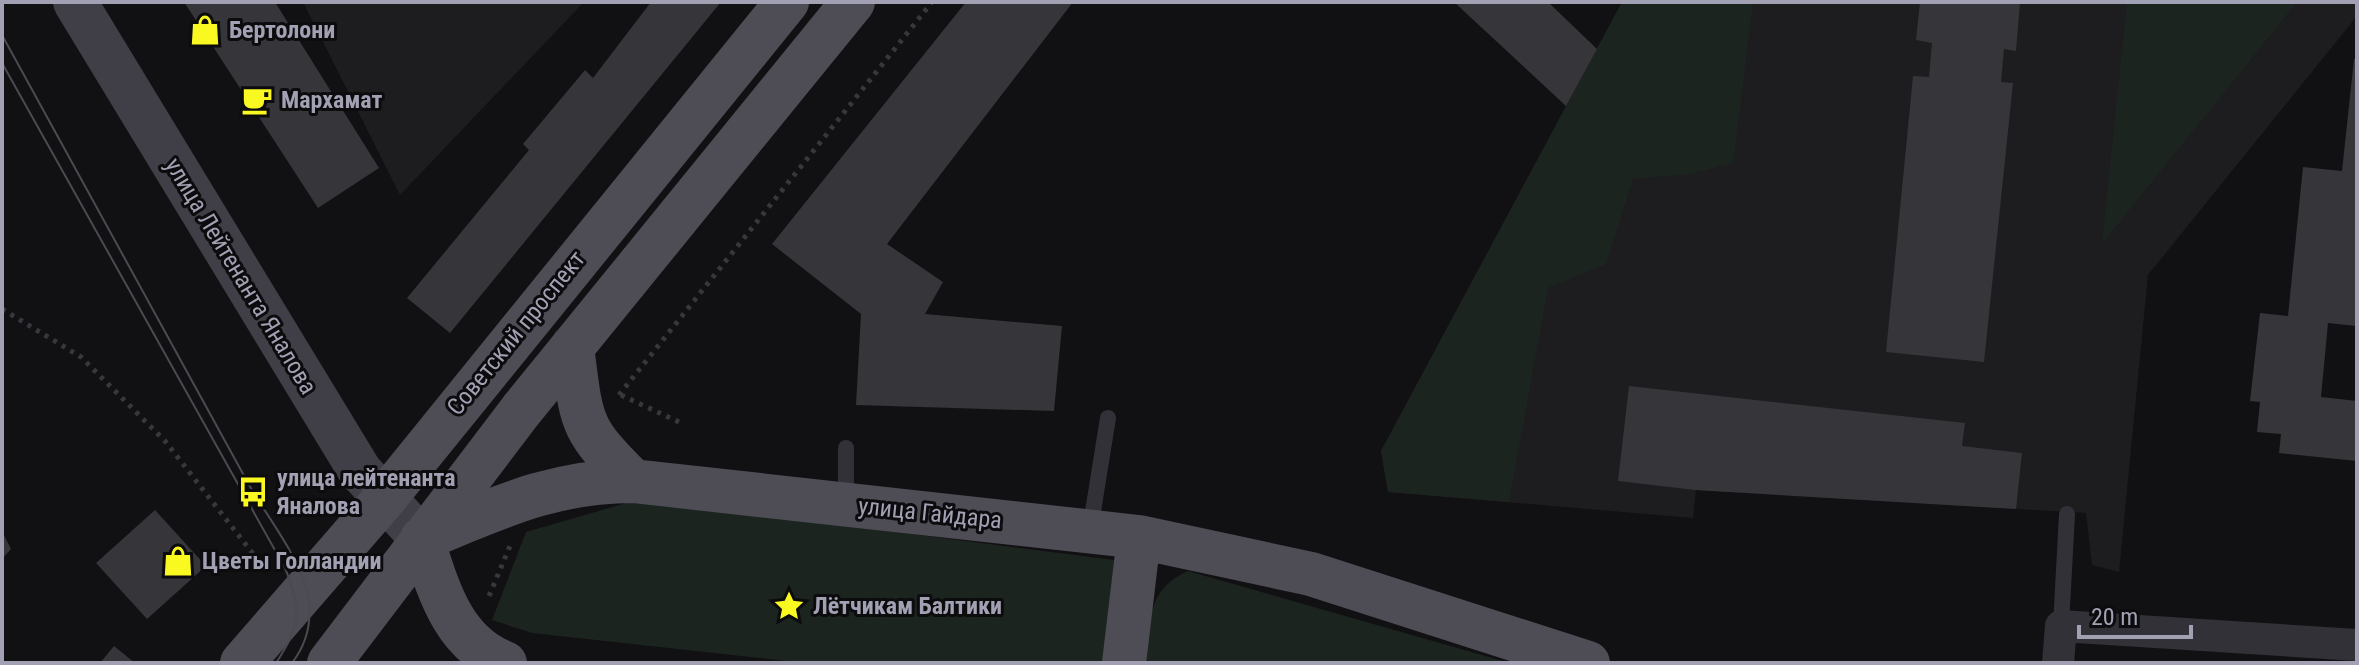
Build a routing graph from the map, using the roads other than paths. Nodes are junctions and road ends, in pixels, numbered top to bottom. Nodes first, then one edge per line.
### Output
1 (75, 2) edge
2 (787, 2) edge
3 (853, 2) edge
4 (572, 347) junction
5 (1108, 418) dead end
6 (846, 448) dead end
7 (633, 481) junction
8 (385, 498) junction
9 (846, 504) junction
10 (2067, 514) dead end
11 (1090, 531) junction
12 (1139, 537) junction
13 (422, 539) junction
14 (2061, 626) junction
15 (2357, 645) edge
16 (487, 652) edge
17 (242, 663) edge
18 (329, 663) edge
19 (1124, 663) edge
20 (1588, 663) edge
21 (2058, 663) edge

1 - 8 main road, улица Лейтенанта Яналова
2 - 8 main road, Советский проспект
3 - 4 main road
4 - 7 main road
4 - 13 main road
5 - 11 lane
6 - 9 lane
7 - 9 main road, улица Гайдара
7 - 13 main road, улица Гайдара
8 - 13 main road, улица Лейтенанта Яналова
8 - 17 main road, Советский проспект
9 - 11 main road, улица Гайдара
10 - 14 lane
11 - 12 main road, улица Гайдара
12 - 19 main road
12 - 20 main road, улица Гайдара
13 - 16 main road
13 - 18 main road
14 - 15 street
14 - 21 street

